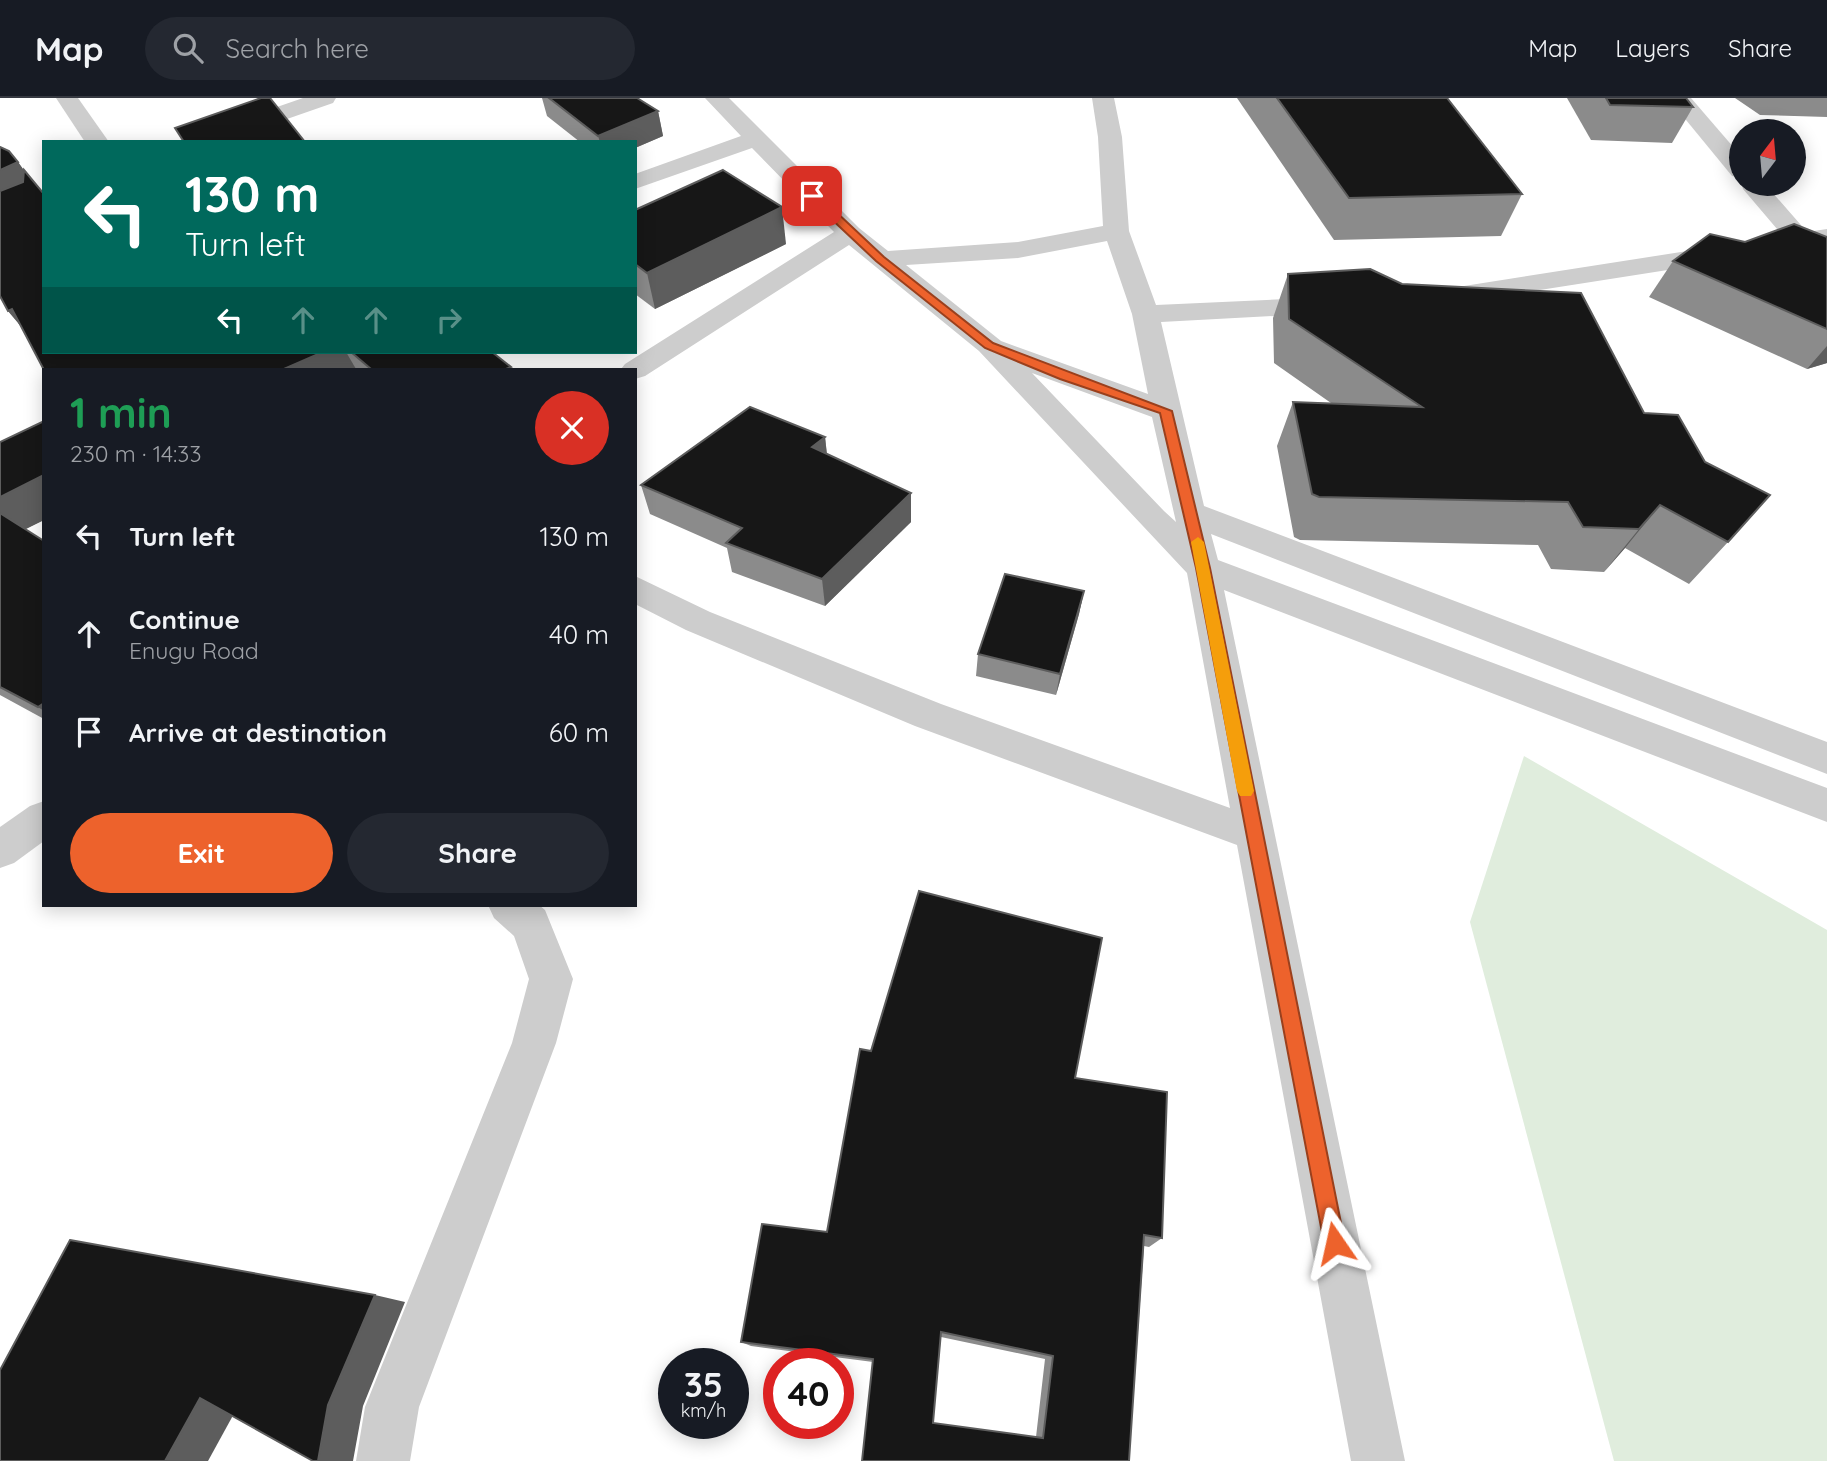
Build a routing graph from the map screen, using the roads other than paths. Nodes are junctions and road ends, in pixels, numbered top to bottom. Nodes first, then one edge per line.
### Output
1 (67, 98) edge
2 (326, 98) edge
3 (716, 98) edge
4 (1103, 98) edge
5 (1679, 98) edge
6 (755, 139) junction
7 (96, 140) edge
8 (204, 140) edge
9 (1729, 157) edge
10 (637, 181) edge
11 (1766, 196) edge
12 (1116, 231) junction
13 (850, 233) junction
14 (1814, 239) edge
15 (880, 259) junction
16 (1418, 300) edge
17 (1355, 303) edge
18 (1146, 314) junction
19 (989, 345) junction
20 (637, 369) edge
21 (1166, 411) junction
22 (1192, 514) junction
23 (1203, 568) junction
24 (637, 590) edge
25 (1827, 758) edge
26 (1827, 805) edge
27 (42, 819) edge
28 (1254, 834) junction
29 (0, 849) edge
30 (511, 907) edge
31 (383, 1461) edge
32 (1378, 1461) edge

1 - 7 street
2 - 8 street
3 - 6 street
4 - 12 street
5 - 9 street
6 - 10 street
6 - 13 street
11 - 14 street
12 - 15 street
12 - 18 street
13 - 15 street
13 - 20 street
14 - 16 street
15 - 19 street
17 - 18 street
18 - 21 street
19 - 21 street
19 - 23 street
21 - 22 street
22 - 23 street
22 - 25 street
23 - 26 street
23 - 28 street
24 - 28 street
27 - 29 street
28 - 32 street
30 - 31 street

